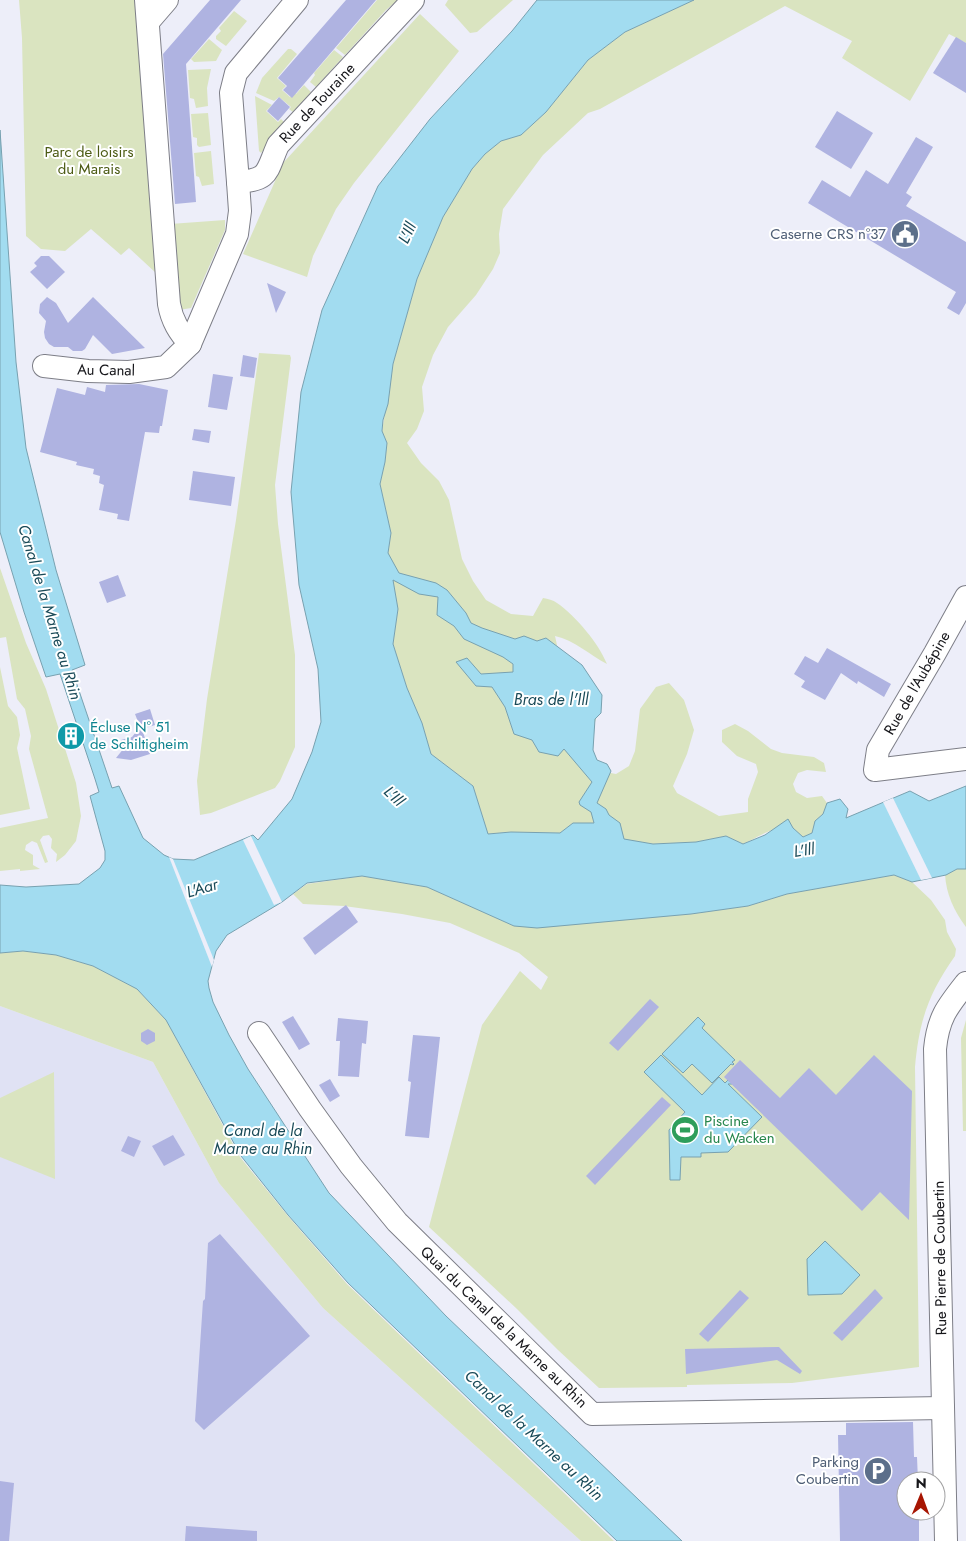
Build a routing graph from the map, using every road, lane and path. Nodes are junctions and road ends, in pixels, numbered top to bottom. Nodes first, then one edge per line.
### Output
1 (167, 0) edge
2 (297, 0) edge
3 (413, 0) edge
4 (147, 11) edge
5 (238, 182) junction
6 (190, 344) junction
7 (44, 366) dead end
8 (966, 597) edge
9 (966, 759) edge
10 (966, 983) edge
11 (259, 1033) dead end
12 (943, 1408) junction
13 (946, 1541) edge

1 - 4 street
2 - 5 street
3 - 5 street, Rue de Touraine
4 - 6 street
5 - 6 street
6 - 7 street, Au Canal
8 - 9 street, Rue de l'Aubépine
10 - 12 street, Rue Pierre de Coubertin
11 - 12 street, Quai du Canal de la Marne au Rhin
12 - 13 street, Rue Pierre de Coubertin

